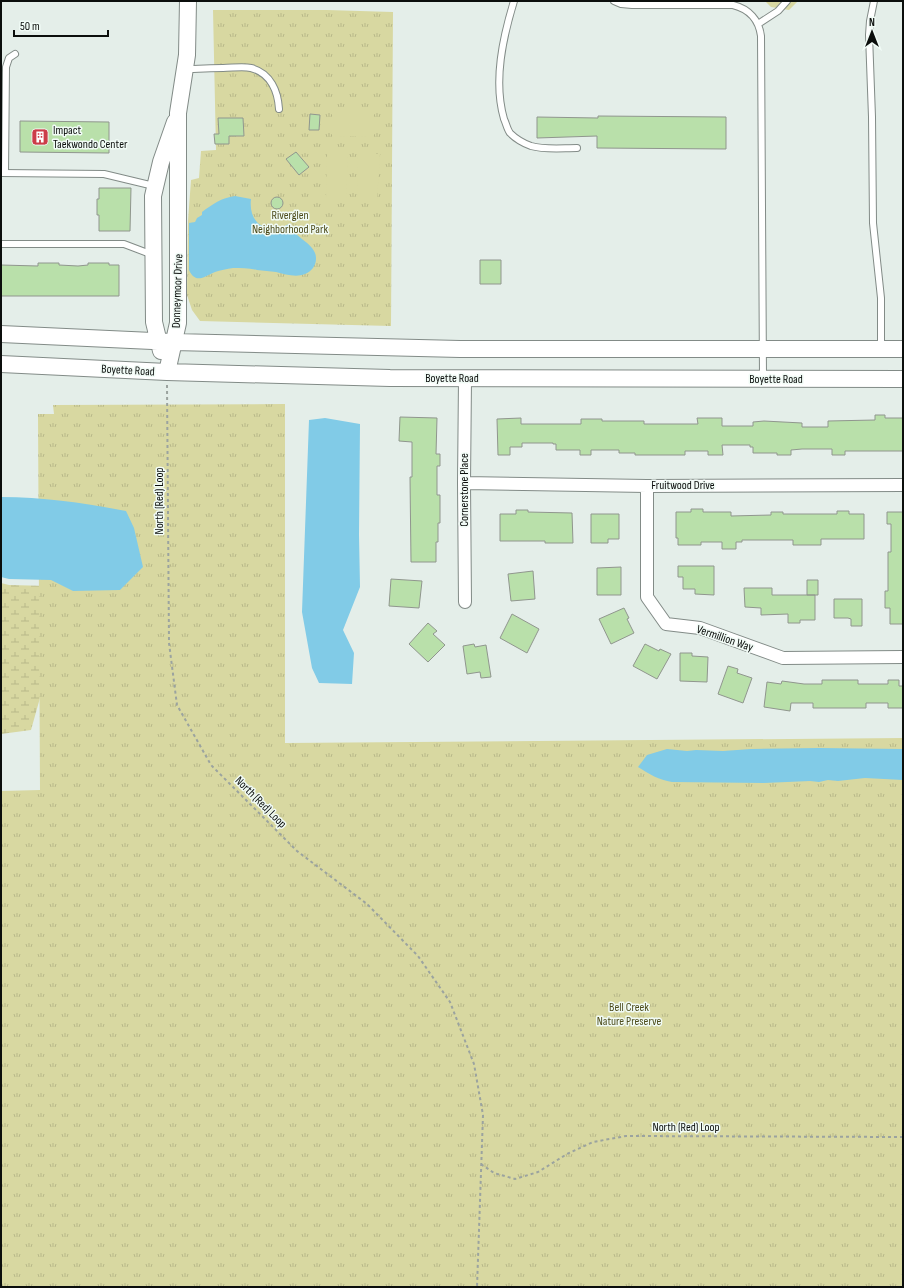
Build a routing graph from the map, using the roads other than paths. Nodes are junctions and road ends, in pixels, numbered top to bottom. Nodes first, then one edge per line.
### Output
1 (188, 1) edge
2 (514, 1) edge
3 (614, 1) edge
4 (787, 1) edge
5 (874, 1) edge
6 (758, 24) junction
7 (15, 54) dead end
8 (185, 69) junction
9 (279, 109) dead end
10 (178, 113) junction
11 (577, 148) dead end
12 (3, 173) edge
13 (155, 186) junction
14 (1, 244) edge
15 (153, 255) junction
16 (1, 334) edge
17 (166, 342) junction
18 (762, 349) junction
19 (881, 349) junction
20 (903, 349) edge
21 (1, 364) edge
22 (167, 372) junction
23 (465, 379) junction
24 (763, 379) junction
25 (903, 379) edge
26 (464, 483) junction
27 (903, 485) edge
28 (647, 486) junction
29 (465, 602) dead end
30 (903, 657) edge

1 - 8 main road, Donneymoor Drive
2 - 11 lane
3 - 6 lane
4 - 6 lane
5 - 19 lane
6 - 18 lane
7 - 12 lane
8 - 9 lane
8 - 10 main road, Donneymoor Drive
10 - 13 main road, Donneymoor Drive
10 - 17 main road, Donneymoor Drive
12 - 13 lane
13 - 15 main road, Donneymoor Drive
14 - 15 lane
15 - 17 main road, Donneymoor Drive
16 - 17 main road
17 - 18 main road
17 - 22 main road, Donneymoor Drive
18 - 19 main road
18 - 24 lane
19 - 20 main road
21 - 22 main road, Boyette Road
22 - 23 main road, Boyette Road
23 - 24 main road, Boyette Road
23 - 26 street, Cornerstone Place
24 - 25 main road, Boyette Road
26 - 28 street, Fruitwood Drive
26 - 29 street, Cornerstone Place
27 - 28 street, Fruitwood Drive
28 - 30 street, Vermillion Way

